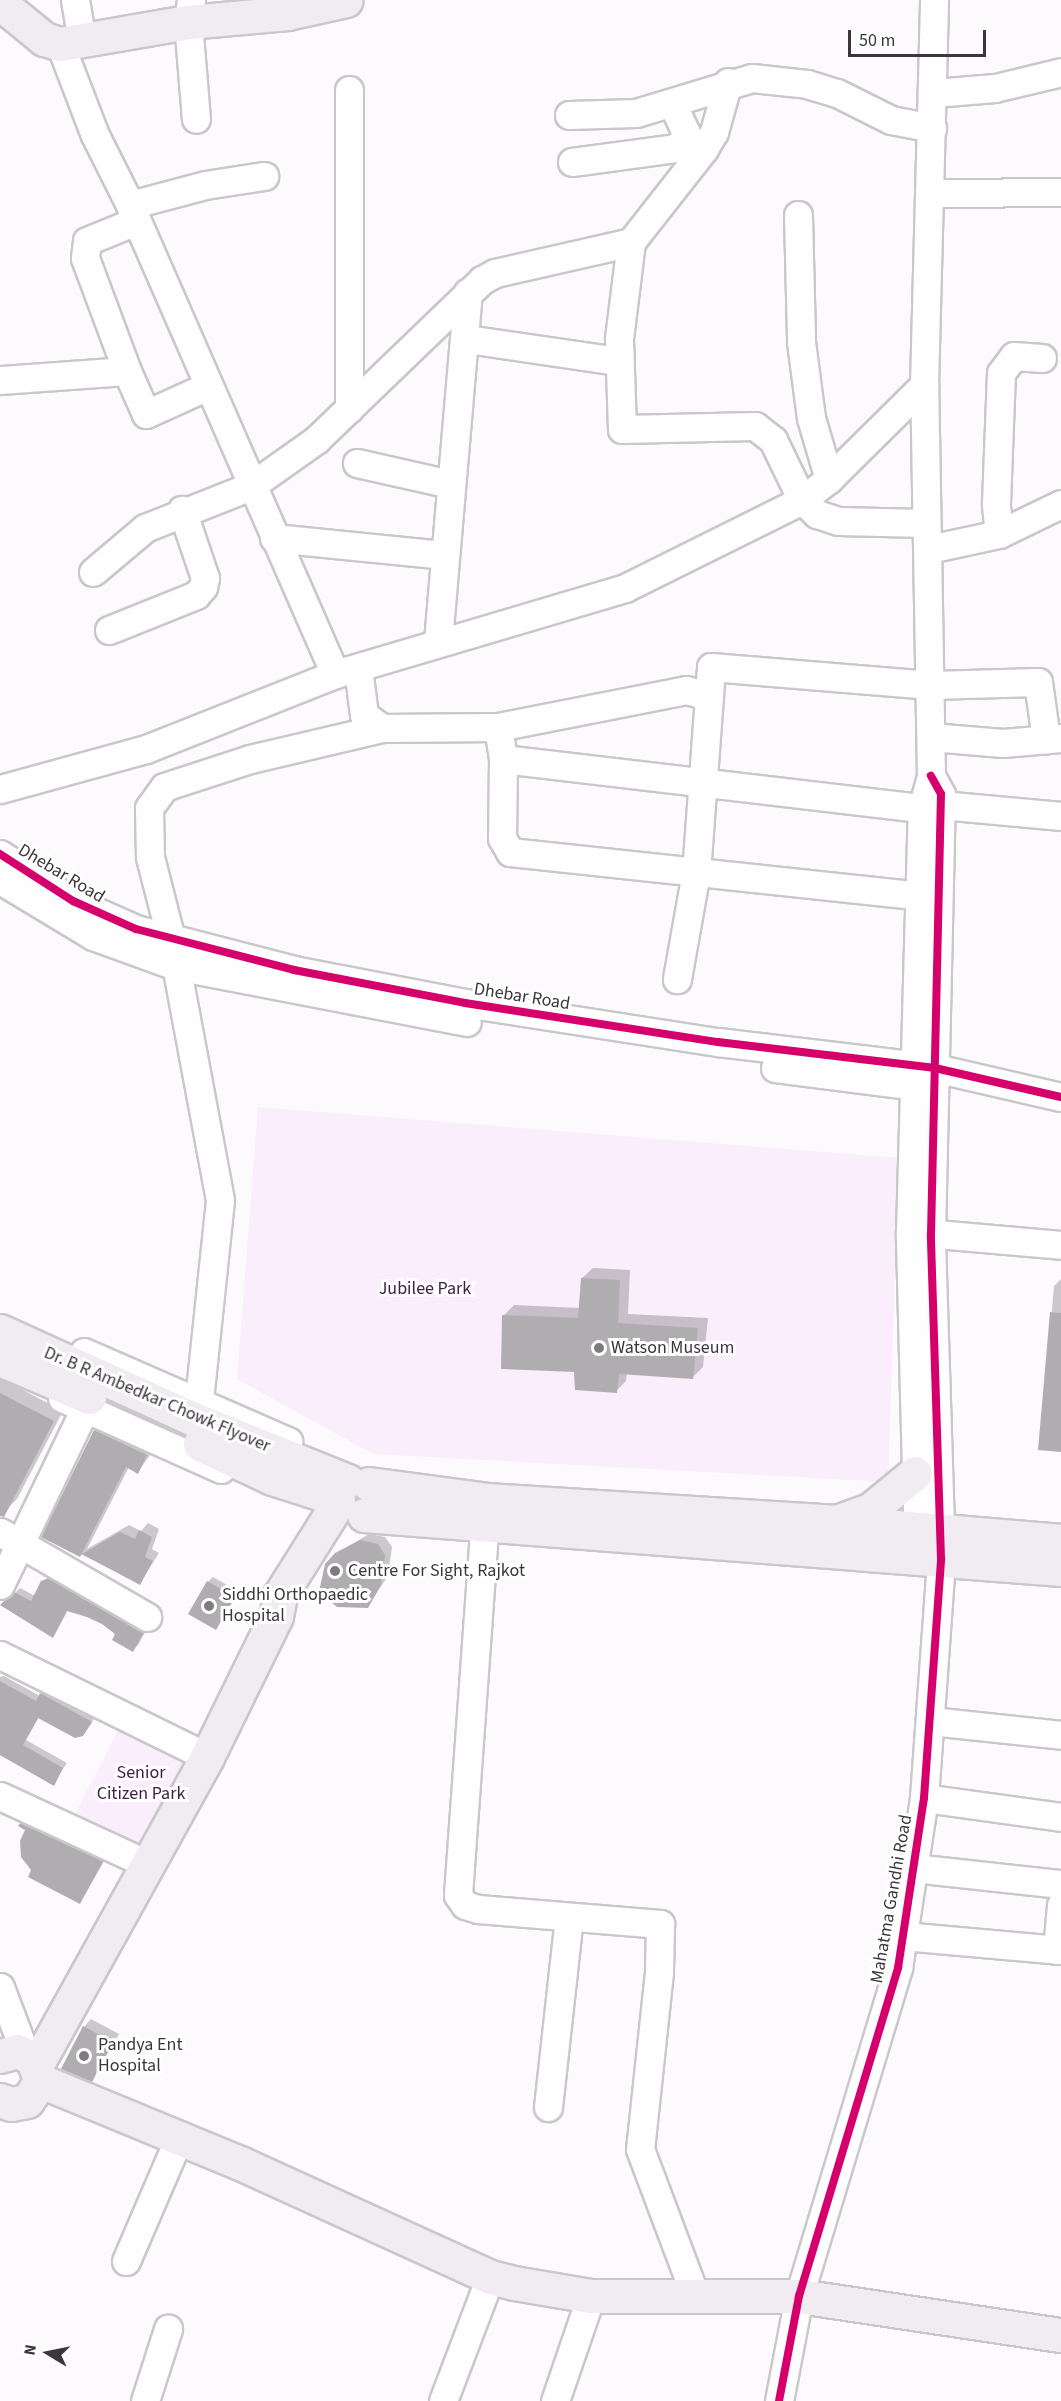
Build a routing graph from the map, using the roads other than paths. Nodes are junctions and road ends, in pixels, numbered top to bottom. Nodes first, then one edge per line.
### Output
1 (75, 0) edge
2 (346, 0) edge
3 (934, 0) edge
4 (0, 3) edge
5 (190, 11) edge
6 (71, 43) junction
7 (1061, 72) edge
8 (728, 82) junction
9 (349, 90) dead end
10 (934, 93) junction
11 (673, 105) junction
12 (569, 115) dead end
13 (196, 119) dead end
14 (932, 128) junction
15 (572, 162) dead end
16 (264, 176) dead end
17 (1061, 192) edge
18 (931, 193) junction
19 (133, 213) junction
20 (798, 215) dead end
21 (631, 242) junction
22 (468, 292) junction
23 (466, 339) junction
24 (619, 353) junction
25 (1042, 358) dead end
26 (127, 372) junction
27 (0, 380) edge
28 (208, 386) junction
29 (924, 386) junction
30 (349, 409) junction
31 (357, 463) dead end
32 (829, 479) junction
33 (450, 484) junction
34 (251, 486) junction
35 (801, 500) junction
36 (1061, 504) edge
37 (182, 510) junction
38 (999, 534) junction
39 (927, 536) junction
40 (274, 538) junction
41 (445, 555) junction
42 (93, 572) dead end
43 (109, 630) dead end
44 (438, 641) junction
45 (346, 671) junction
46 (930, 685) junction
47 (709, 696) junction
48 (498, 727) junction
49 (382, 728) junction
50 (931, 737) junction
51 (1054, 739) edge
52 (503, 759) junction
53 (703, 780) junction
54 (0, 789) edge
55 (932, 806) junction
56 (1061, 816) edge
57 (0, 854) edge
58 (696, 872) junction
59 (0, 880) edge
60 (919, 896) junction
61 (171, 939) junction
62 (176, 966) junction
63 (677, 979) dead end
64 (924, 1078) junction
65 (1061, 1097) edge
66 (921, 1233) junction
67 (1061, 1245) edge
68 (0, 1317) edge
69 (0, 1331) edge
70 (0, 1359) edge
71 (0, 1372) edge
72 (199, 1400) junction
73 (85, 1408) junction
74 (276, 1466) junction
75 (915, 1473) junction
76 (311, 1478) junction
77 (351, 1500) junction
78 (486, 1513) junction
79 (837, 1522) junction
80 (10, 1536) edge
81 (1061, 1541) edge
82 (930, 1551) junction
83 (1061, 1569) edge
84 (0, 1585) edge
85 (147, 1617) dead end
86 (0, 1655) edge
87 (931, 1721) junction
88 (1061, 1735) edge
89 (207, 1757) junction
90 (0, 1797) edge
91 (924, 1798) junction
92 (1061, 1817) edge
93 (149, 1865) junction
94 (914, 1868) junction
95 (1061, 1884) edge
96 (1061, 1905) edge
97 (569, 1917) junction
98 (903, 1936) junction
99 (1059, 1950) edge
100 (0, 1987) edge
101 (20, 2076) edge
102 (548, 2107) dead end
103 (0, 2130) edge
104 (179, 2138) junction
105 (126, 2261) dead end
106 (490, 2277) junction
107 (695, 2295) junction
108 (591, 2296) junction
109 (799, 2296) junction
110 (168, 2329) dead end
111 (1061, 2336) edge
112 (145, 2401) edge
113 (443, 2401) edge
114 (555, 2401) edge
115 (779, 2401) edge

1 - 6 street
2 - 5 main road
3 - 10 street
4 - 6 main road
5 - 6 main road
5 - 13 street
6 - 19 street
7 - 10 street
8 - 11 street
8 - 14 street
8 - 21 street
9 - 30 street
10 - 14 street
11 - 12 street
11 - 15 street
14 - 18 street
16 - 19 street
17 - 18 street
18 - 29 street
19 - 26 street
19 - 28 street
20 - 32 street
21 - 22 street
21 - 24 street
22 - 23 street
22 - 30 street
23 - 24 street
23 - 33 street
24 - 35 street
25 - 38 street
26 - 27 street
26 - 28 street
28 - 34 street
29 - 32 street
29 - 39 street
30 - 34 street
31 - 33 street
32 - 35 street
33 - 41 street
34 - 37 street
34 - 40 street
35 - 39 street
35 - 44 street
36 - 38 street
37 - 42 street
37 - 43 street
38 - 39 street
39 - 46 street
40 - 41 street
40 - 45 street
41 - 44 street
44 - 45 street
45 - 49 street
45 - 54 street
46 - 47 street
46 - 50 street
46 - 51 street
47 - 48 street
47 - 53 street
48 - 49 street
48 - 52 street
49 - 61 street
50 - 51 street
50 - 55 street
52 - 53 street
52 - 58 street
53 - 55 street
53 - 58 street
55 - 56 street
55 - 60 street
55 - 64 street
57 - 61 street, Dhebar Road
58 - 60 street
58 - 63 street
59 - 62 street, Dhebar Road
60 - 64 street
61 - 62 street
61 - 64 street, Dhebar Road
62 - 64 street, Dhebar Road
62 - 72 street
64 - 65 street, Dhebar Road
64 - 66 street
66 - 67 street
66 - 75 street
66 - 82 street
68 - 72 street
69 - 74 main road, Dr. B R Ambedkar Chowk Flyover
70 - 74 main road, Dr. B R Ambedkar Chowk Flyover
71 - 73 street
72 - 76 street
73 - 76 street
73 - 80 street
74 - 76 main road, Dr. B R Ambedkar Chowk Flyover
75 - 79 main road
75 - 82 street
76 - 77 main road, Dr. B R Ambedkar Chowk Flyover
77 - 78 main road, Dr. B R Ambedkar Chowk Flyover
77 - 89 main road
78 - 79 main road
78 - 82 main road
78 - 97 street
79 - 82 main road
80 - 84 street
80 - 85 street
81 - 82 main road
82 - 83 main road
82 - 87 street, Mahatma Gandhi Road
86 - 89 street
87 - 88 street
87 - 91 street, Mahatma Gandhi Road
89 - 93 main road
90 - 93 street
91 - 92 street
91 - 94 street, Mahatma Gandhi Road
93 - 101 main road
94 - 95 street
94 - 98 street, Mahatma Gandhi Road
96 - 99 street
97 - 102 street
97 - 107 street
98 - 99 street
98 - 109 street, Mahatma Gandhi Road
100 - 101 street
101 - 103 main road
101 - 104 main road
104 - 105 street
104 - 106 main road
106 - 108 main road
106 - 113 street
107 - 108 main road
107 - 109 main road
108 - 114 street
109 - 111 main road
109 - 115 street, Mahatma Gandhi Road
110 - 112 street

